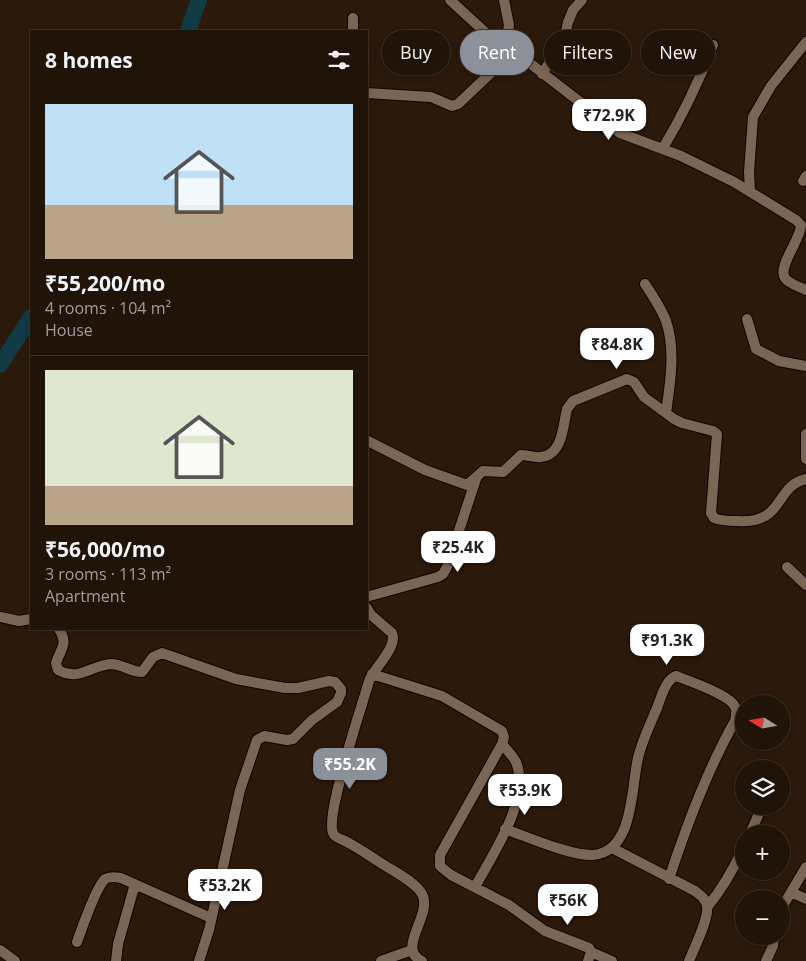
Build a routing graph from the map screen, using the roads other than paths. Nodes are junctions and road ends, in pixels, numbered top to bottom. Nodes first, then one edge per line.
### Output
1 (450, 0) edge
2 (504, 0) edge
3 (582, 0) edge
4 (353, 18) dead end
5 (353, 30) edge
6 (483, 30) edge
7 (508, 30) edge
8 (806, 42) edge
9 (534, 67) edge
10 (542, 74) junction
11 (486, 75) edge
12 (702, 75) edge
13 (368, 93) edge
14 (663, 148) junction
15 (750, 192) junction
16 (645, 284) dead end
17 (806, 290) edge
18 (747, 319) dead end
19 (806, 366) edge
20 (666, 413) junction
21 (806, 434) edge
22 (368, 441) edge
23 (806, 459) edge
24 (478, 475) junction
25 (806, 479) edge
26 (787, 567) dead end
27 (806, 585) edge
28 (368, 596) edge
29 (368, 610) edge
30 (0, 617) edge
31 (30, 619) edge
32 (60, 630) edge
33 (372, 674) junction
34 (502, 744) junction
35 (505, 829) junction
36 (612, 848) junction
37 (735, 867) edge
38 (806, 867) edge
39 (669, 879) junction
40 (135, 884) junction
41 (475, 887) junction
42 (791, 892) joint
43 (806, 899) edge
44 (708, 906) junction
45 (211, 918) junction
46 (77, 942) dead end
47 (773, 945) edge
48 (0, 950) edge
49 (412, 950) junction
50 (589, 956) edge
51 (15, 961) edge
52 (116, 961) edge
53 (199, 961) edge
54 (382, 961) edge
55 (422, 961) edge
56 (612, 961) edge
57 (689, 961) edge
58 (766, 961) edge

1 - 6 street
2 - 7 street
3 - 10 street
4 - 5 street
8 - 15 street
9 - 10 street
10 - 14 street
11 - 13 street
12 - 14 street
14 - 15 street
15 - 17 street
16 - 20 street
18 - 19 street
20 - 24 street
20 - 25 street
21 - 23 street
22 - 24 street
24 - 28 street
26 - 27 street
29 - 33 street
30 - 31 street
32 - 45 street
33 - 34 street
33 - 49 street
34 - 35 street
34 - 41 street
35 - 36 street
35 - 41 street
36 - 39 street
36 - 39 street
37 - 44 street
38 - 42 street
39 - 44 street
40 - 45 street
40 - 46 street
40 - 52 street
41 - 50 street
42 - 43 street
44 - 57 street
45 - 53 street
47 - 58 street
48 - 51 street
49 - 54 street
49 - 55 street
50 - 56 street

